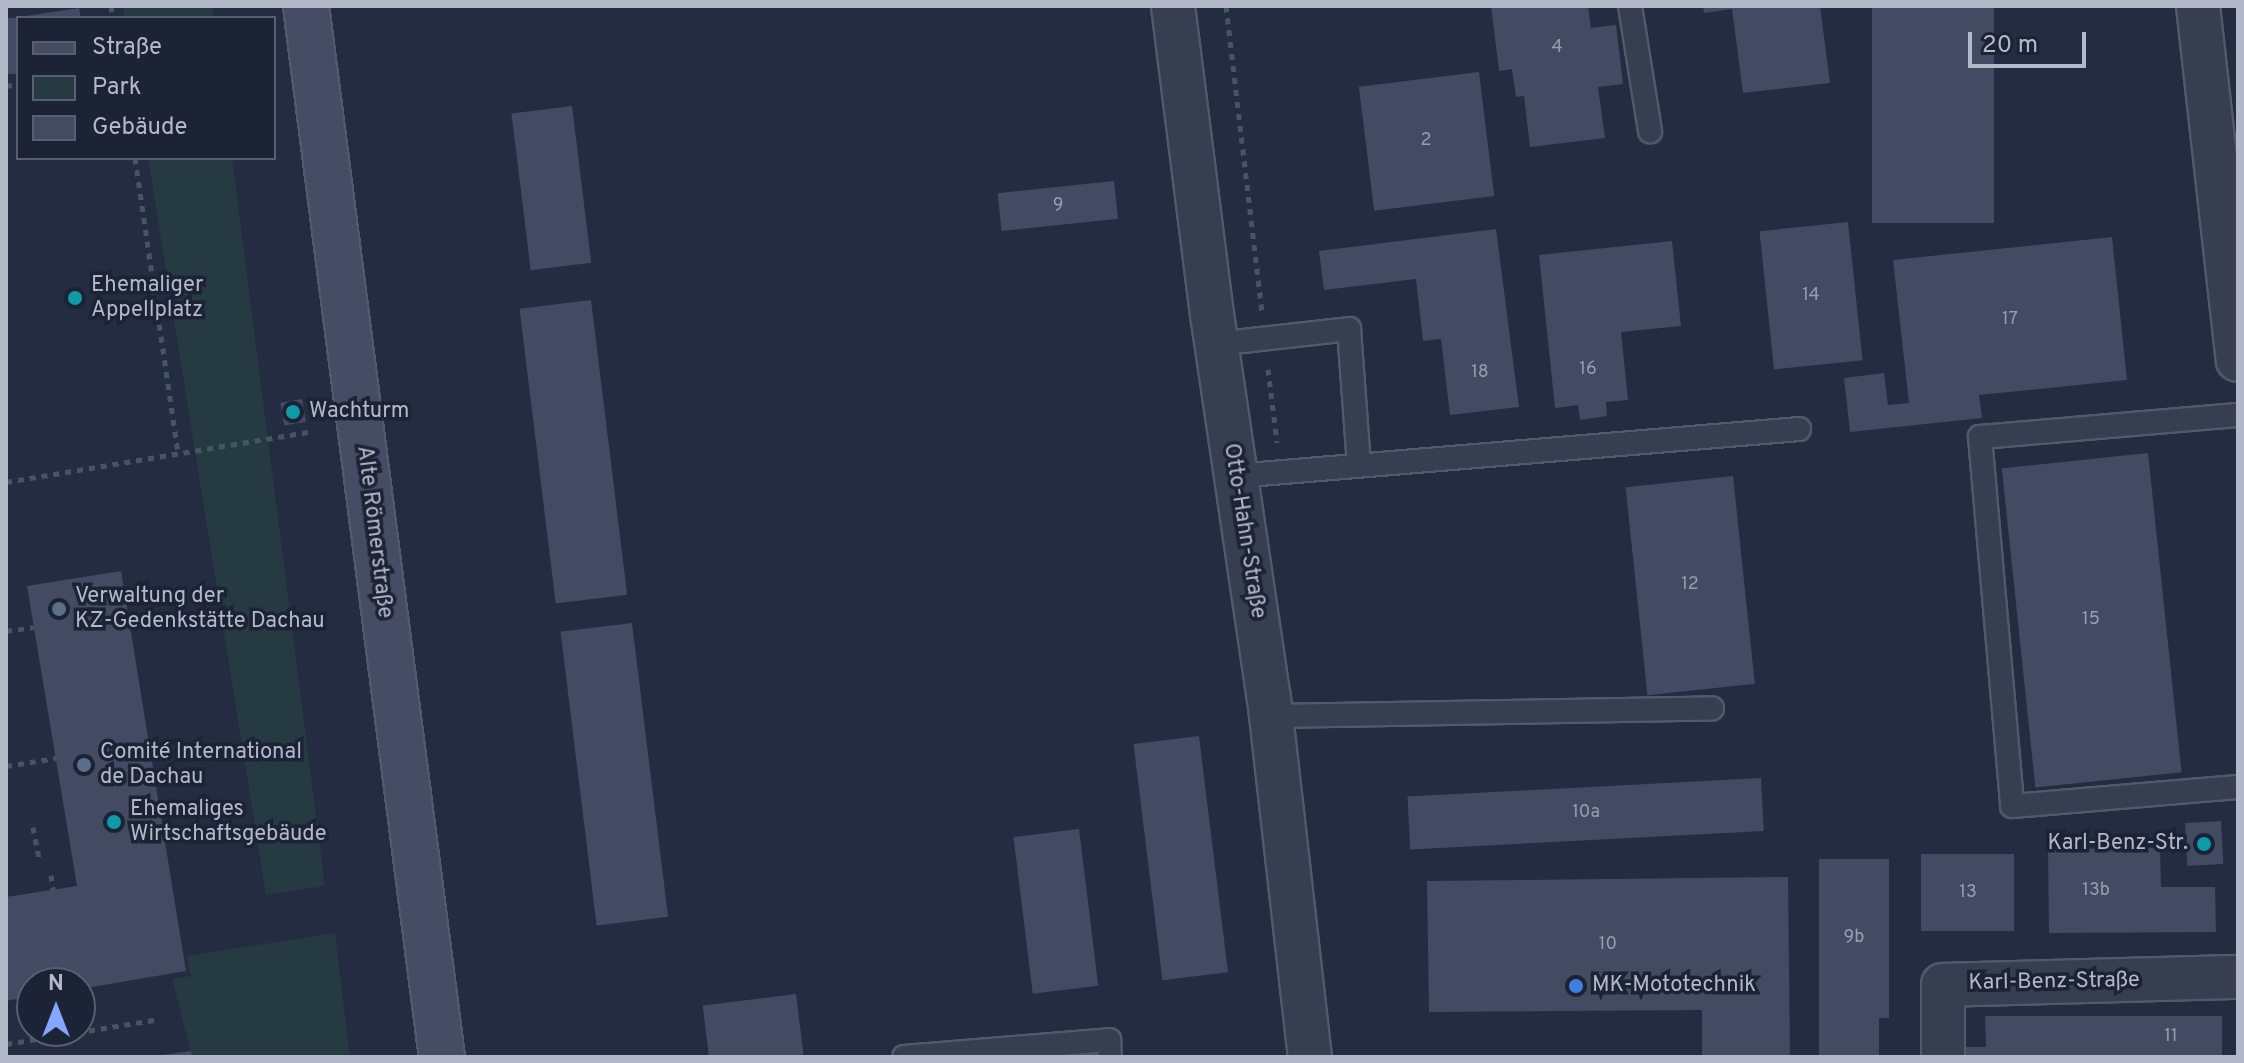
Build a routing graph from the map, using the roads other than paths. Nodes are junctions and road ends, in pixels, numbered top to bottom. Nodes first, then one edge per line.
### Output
1 (306, 6) edge
2 (1173, 6) edge
3 (1630, 6) edge
4 (2198, 6) edge
5 (1650, 131) dead end
6 (1216, 344) junction
7 (2238, 360) edge
8 (2238, 415) edge
9 (1799, 429) dead end
10 (1359, 464) junction
11 (1236, 476) junction
12 (1712, 708) dead end
13 (1272, 716) junction
14 (2238, 787) edge
15 (2238, 977) edge
16 (442, 1057) edge
17 (904, 1057) edge
18 (1110, 1057) edge
19 (1310, 1057) edge
20 (1943, 1057) edge

1 - 16 main road, Alte Römerstraße
2 - 6 street, Otto-Hahn-Straße
3 - 5 lane
4 - 7 street
6 - 10 lane
6 - 11 street, Otto-Hahn-Straße
8 - 14 lane
9 - 10 lane
10 - 11 lane
11 - 13 street, Otto-Hahn-Straße
12 - 13 lane
13 - 19 street, Otto-Hahn-Straße
15 - 20 street, Karl-Benz-Straße
17 - 18 lane

